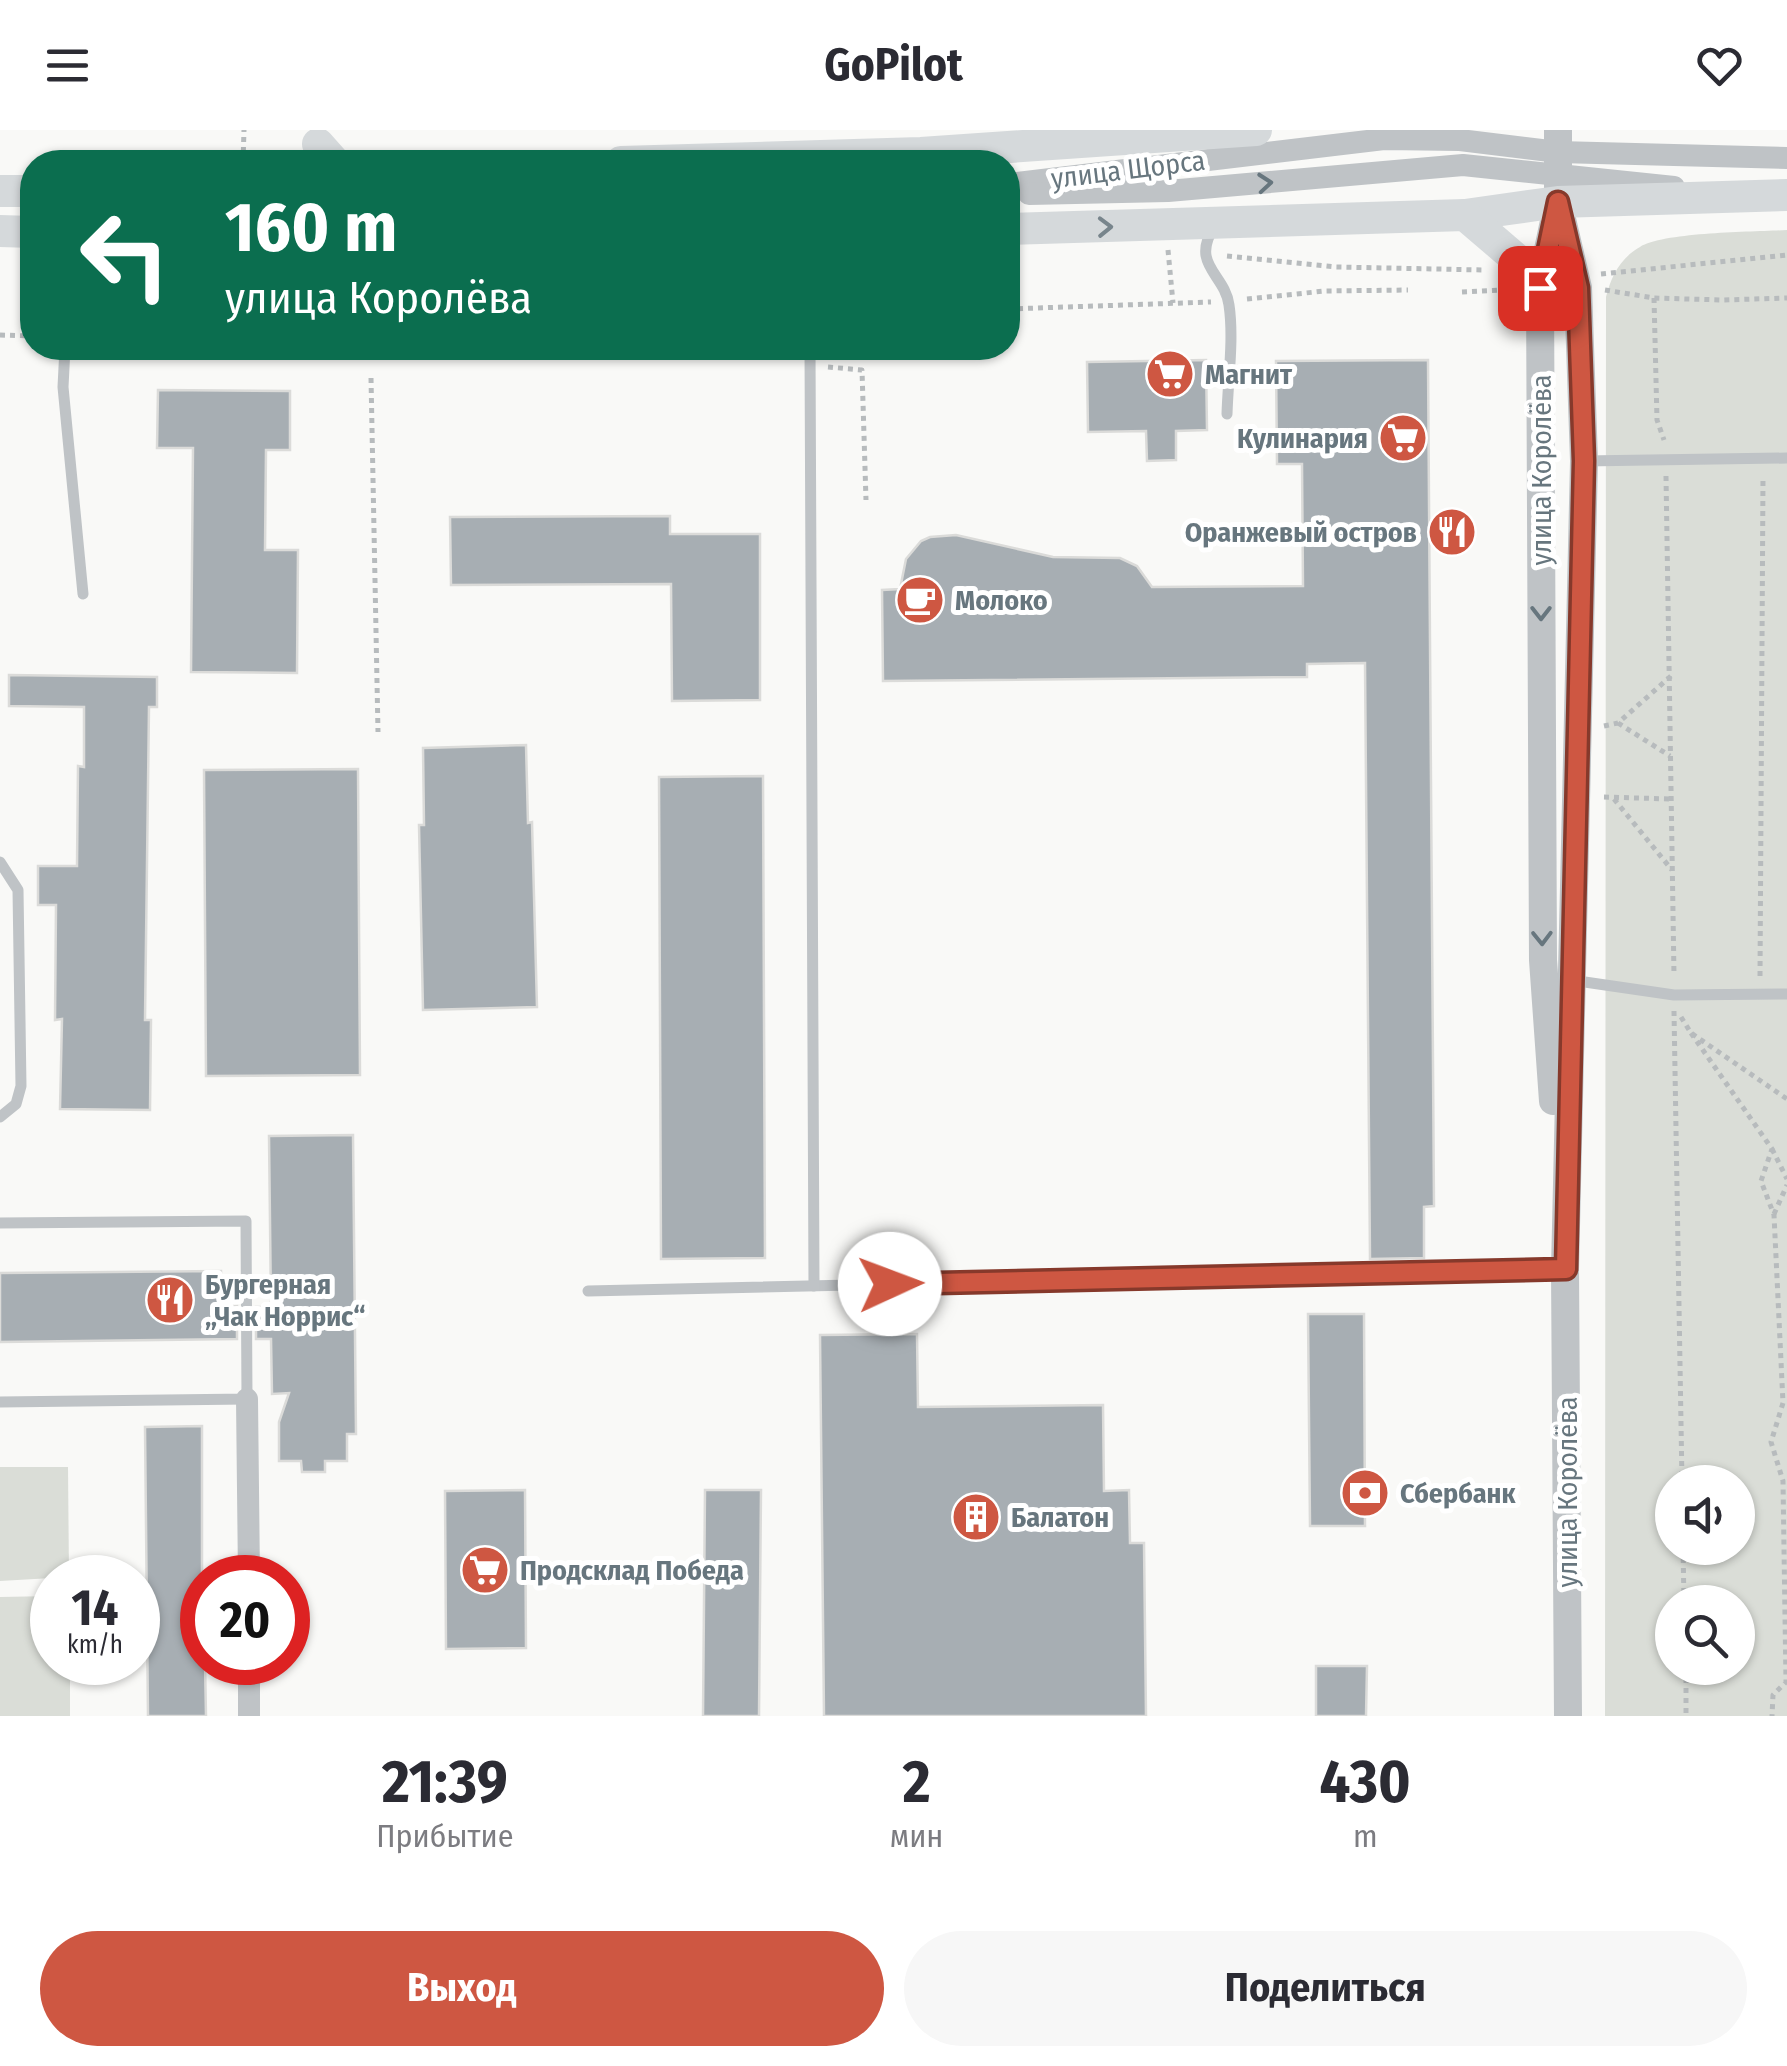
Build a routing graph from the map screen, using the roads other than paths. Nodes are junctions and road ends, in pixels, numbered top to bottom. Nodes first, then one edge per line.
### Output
1 (1256, 130) edge
2 (1201, 132) edge
3 (949, 150) edge
4 (1787, 158) edge
5 (1558, 164) edge
6 (1020, 183) edge
7 (1787, 193) edge
8 (1020, 194) edge
9 (1465, 215) junction
10 (1020, 230) edge
11 (1211, 238) junction
12 (1534, 280) junction
13 (64, 360) edge
14 (810, 360) edge
15 (1228, 414) dead end
16 (1787, 458) edge
17 (1584, 461) junction
18 (83, 594) dead end
19 (0, 862) edge
20 (1571, 980) junction
21 (1787, 994) edge
22 (0, 1117) edge
23 (0, 1223) edge
24 (1566, 1269) junction
25 (814, 1286) junction
26 (588, 1291) dead end
27 (247, 1399) junction
28 (0, 1402) edge
29 (248, 1555) edge
30 (249, 1685) edge
31 (250, 1716) edge
32 (1568, 1716) edge

1 - 2 main road
2 - 3 main road
4 - 5 street, улица Щорса
5 - 6 street, улица Щорса
5 - 7 main road
8 -> 5 street, улица Щорса
5 - 9 main road
5 - 12 street, улица Королёва
5 - 17 street, улица Королёва
9 - 11 main road
9 - 12 main road
10 -> 11 main road
11 - 15 lane
12 -> 24 street, улица Королёва
13 - 18 lane
14 - 25 lane
16 - 17 lane
17 - 20 street, улица Королёва
19 - 22 lane
20 - 21 lane
20 - 24 street, улица Королёва
23 - 27 lane
24 - 25 lane
24 - 32 street, улица Королёва
25 - 26 lane
27 - 28 lane
27 - 29 street
30 - 31 street

